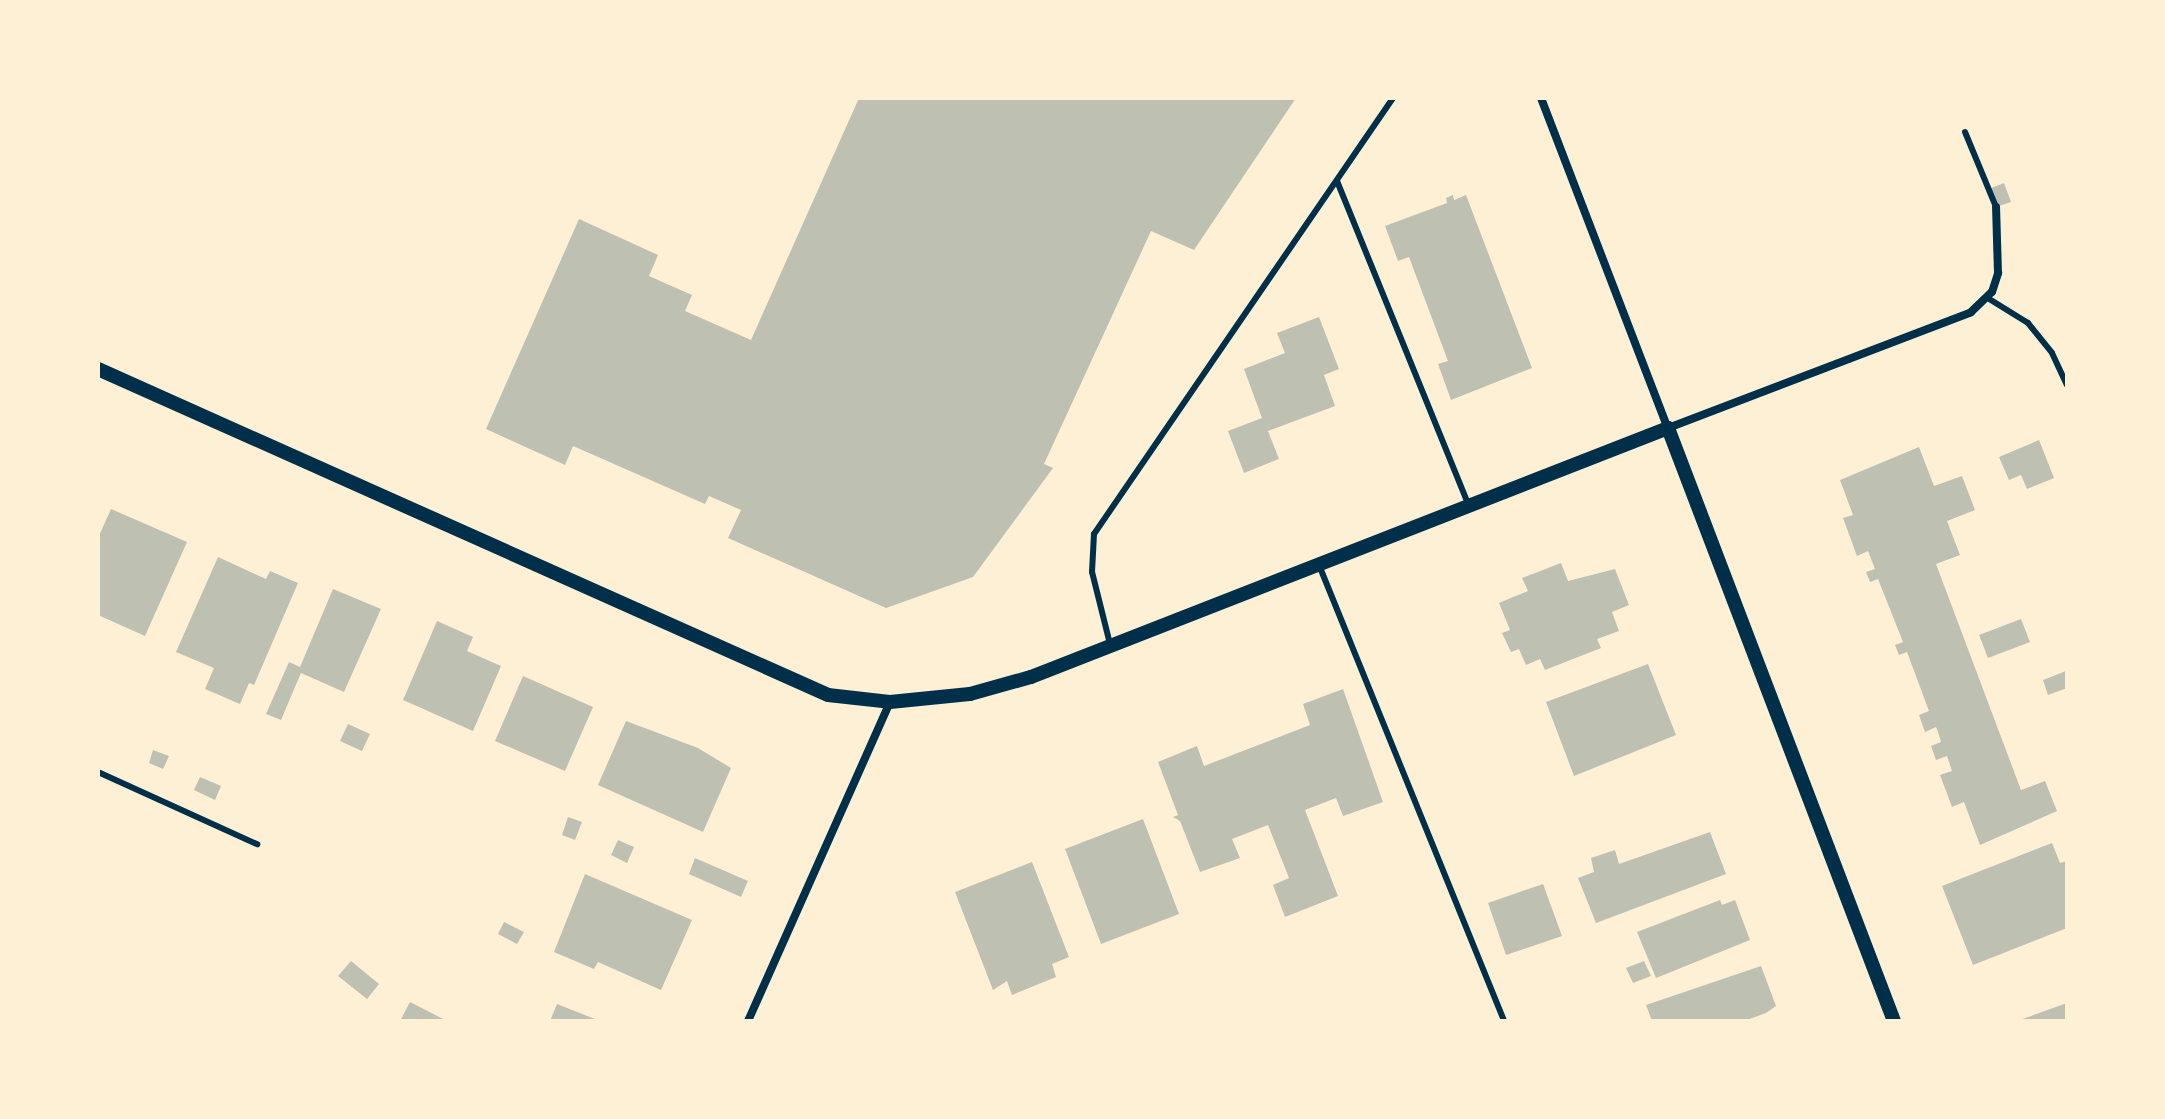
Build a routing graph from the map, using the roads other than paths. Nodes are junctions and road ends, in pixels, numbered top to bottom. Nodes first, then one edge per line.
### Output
1 (1393, 98) edge
2 (1541, 98) edge
3 (1965, 132) dead end
4 (1337, 181) junction
5 (1996, 207) joint
6 (1986, 297) junction
7 (98, 369) edge
8 (2067, 385) edge
9 (1668, 428) junction
10 (1468, 505) junction
11 (1318, 564) junction
12 (1110, 644) junction
13 (890, 702) junction
14 (98, 772) edge
15 (257, 844) dead end
16 (748, 1021) edge
17 (1504, 1021) edge
18 (1894, 1021) edge

1 - 4 lane
2 - 9 street
3 - 5 lane
4 - 10 lane
4 - 12 lane
5 - 6 street
6 - 8 lane
6 - 9 street
7 - 13 street
9 - 10 street
9 - 18 street
10 - 11 street
11 - 12 street
11 - 17 lane
12 - 13 street
13 - 16 street
14 - 15 lane

